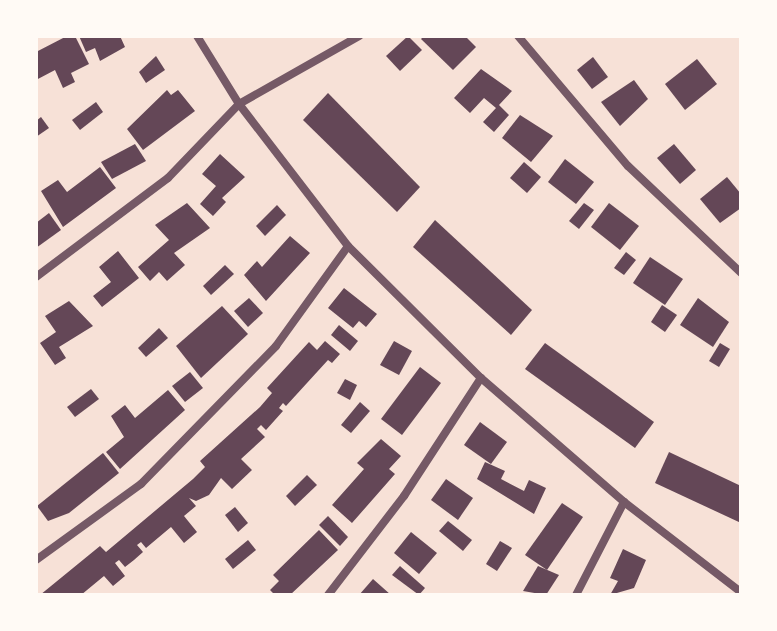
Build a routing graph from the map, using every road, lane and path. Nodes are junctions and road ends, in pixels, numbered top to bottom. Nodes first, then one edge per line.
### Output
1 (197, 36) edge
2 (359, 36) edge
3 (518, 36) edge
4 (239, 104) junction
5 (348, 246) junction
6 (741, 273) edge
7 (36, 277) edge
8 (481, 378) junction
9 (624, 502) junction
10 (36, 560) edge
11 (741, 592) edge
12 (328, 595) edge
13 (576, 595) edge

1 - 4 street
2 - 4 street
3 - 6 street
4 - 5 street
4 - 7 street
5 - 8 street
5 - 10 street
8 - 9 street
8 - 12 street
9 - 11 street
9 - 13 street

